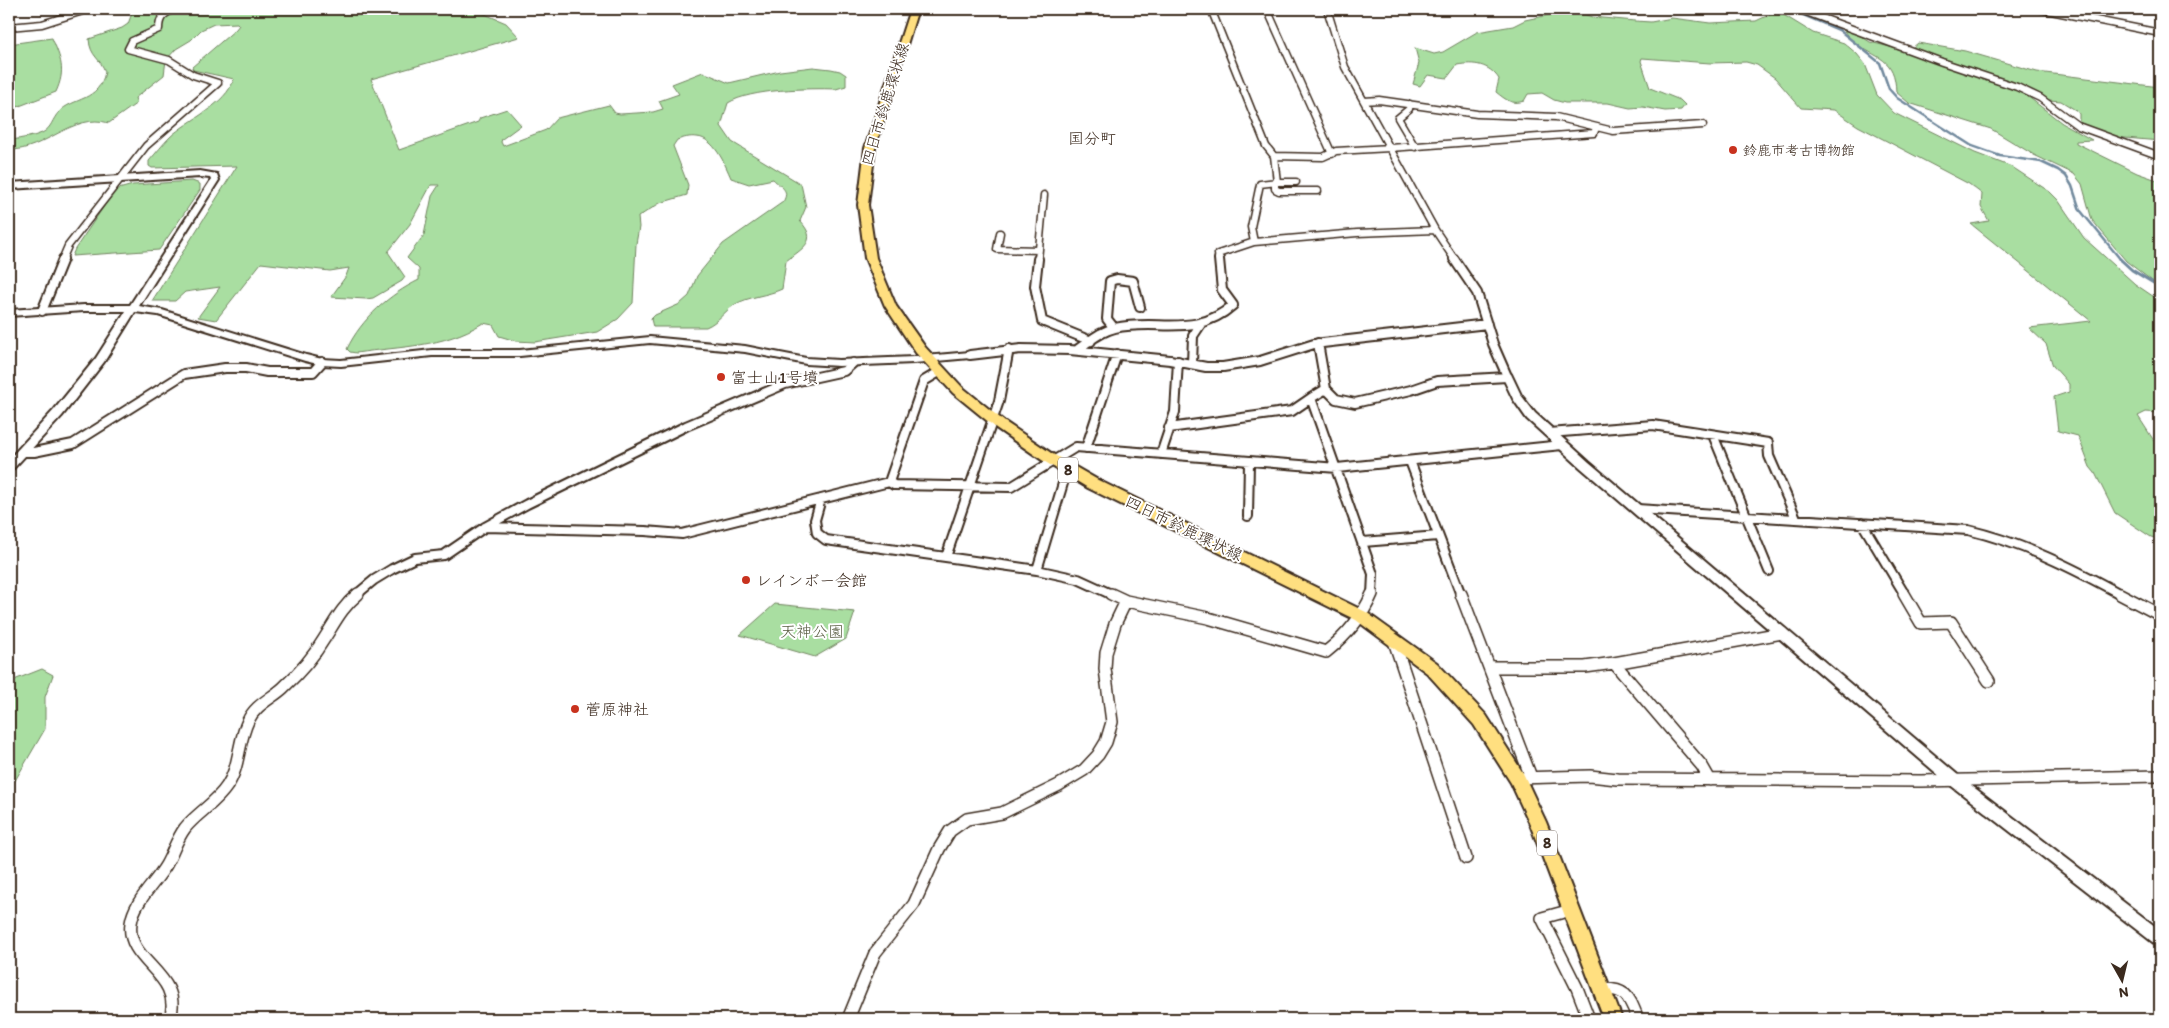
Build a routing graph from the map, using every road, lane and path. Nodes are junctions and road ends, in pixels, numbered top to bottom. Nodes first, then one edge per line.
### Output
1 (89, 9) edge
2 (174, 9) edge
3 (914, 9) edge
4 (1211, 9) edge
5 (1267, 9) edge
6 (1327, 9) edge
7 (1798, 9) edge
8 (2041, 9) edge
9 (9, 27) edge
10 (2160, 33) edge
11 (1364, 101) junction
12 (1410, 104) junction
13 (1703, 125) dead end
14 (1596, 128) junction
15 (1415, 147) junction
16 (1390, 148) junction
17 (1332, 154) junction
18 (1274, 156) junction
19 (2160, 156) edge
20 (118, 180) junction
21 (1296, 182) dead end
22 (1276, 183) junction
23 (9, 186) edge
24 (1318, 191) dead end
25 (1044, 196) dead end
26 (1435, 230) junction
27 (1000, 233) dead end
28 (1254, 242) junction
29 (1039, 250) junction
30 (1140, 307) dead end
31 (134, 308) junction
32 (42, 311) junction
33 (9, 312) edge
34 (1201, 324) junction
35 (1487, 324) junction
36 (1114, 328) junction
37 (1091, 341) junction
38 (1318, 343) junction
39 (1009, 349) junction
40 (1078, 349) junction
41 (1117, 354) junction
42 (970, 355) joint
43 (928, 359) junction
44 (1178, 361) junction
45 (322, 362) junction
46 (853, 363) junction
47 (1192, 364) junction
48 (939, 372) junction
49 (1507, 376) junction
50 (1326, 389) junction
51 (1311, 398) junction
52 (1175, 412) junction
53 (992, 420) junction
54 (1188, 424) junction
55 (1169, 428) junction
56 (1549, 433) junction
57 (1713, 435) junction
58 (1562, 445) junction
59 (1086, 448) junction
60 (1161, 454) junction
61 (16, 455) edge
62 (1052, 461) junction
63 (1410, 461) junction
64 (1249, 462) junction
65 (9, 466) edge
66 (1337, 468) junction
67 (1067, 470) junction
68 (889, 482) junction
69 (969, 486) junction
70 (821, 499) junction
71 (1637, 509) junction
72 (1746, 515) junction
73 (1248, 516) dead end
74 (1796, 518) junction
75 (1862, 523) junction
76 (485, 527) junction
77 (1438, 536) junction
78 (1363, 542) junction
79 (946, 557) junction
80 (1037, 570) junction
81 (1769, 571) dead end
82 (1126, 601) junction
83 (2160, 615) edge
84 (1361, 616) junction
85 (1782, 633) junction
86 (1393, 638) junction
87 (1614, 663) junction
88 (1490, 667) junction
89 (1989, 681) dead end
90 (2160, 776) edge
91 (1524, 777) junction
92 (1710, 780) junction
93 (1954, 780) junction
94 (1466, 858) dead end
95 (1571, 910) junction
96 (2160, 939) edge
97 (1601, 989) junction
98 (170, 1019) edge
99 (848, 1019) edge
100 (1589, 1019) edge
101 (1613, 1019) edge
102 (1638, 1019) edge

1 - 9 street
2 - 20 street
3 - 43 main road, 四日市鈴鹿環状線 / 8
4 - 18 street
5 - 17 street
6 - 11 street
7 - 19 street
8 - 10 street
11 - 12 street
11 - 16 street
12 - 14 street
12 - 15 street
13 - 14 street
14 - 15 street
15 - 16 street
16 - 17 street
16 - 26 street
17 - 18 street
18 - 22 street
20 - 23 street
20 - 31 street
20 - 32 street
21 - 22 street
22 - 24 street
22 - 28 street
25 - 29 street
26 - 28 street
26 - 35 street
27 - 29 street
28 - 34 street
29 - 37 street
30 - 36 street
31 - 32 street
31 - 45 street
31 - 61 street
32 - 33 street
34 - 36 street
34 - 47 street
35 - 38 street
35 - 49 street
36 - 37 street
37 - 40 street
38 - 47 street
38 - 50 street
39 - 40 street
39 - 42 street
39 - 53 street
40 - 41 street
41 - 44 street
41 - 59 street
42 - 43 street
43 - 46 street
43 - 48 main road, 四日市鈴鹿環状線 / 8
44 - 47 street
44 - 52 street
45 - 46 street
45 - 61 street
46 - 76 street
48 - 53 main road, 四日市鈴鹿環状線 / 8
48 - 68 street
49 - 50 street
49 - 56 street
50 - 51 street
51 - 54 street
51 - 66 street
52 - 54 street
52 - 55 street
53 - 62 main road, 四日市鈴鹿環状線 / 8
53 - 69 street
54 - 55 street
55 - 60 street
56 - 57 street
56 - 58 street
57 - 72 street
57 - 74 street
58 - 63 street
58 - 71 street
59 - 60 street
59 - 62 street
60 - 64 street
61 - 65 street
62 - 67 main road, 四日市鈴鹿環状線 / 8
62 - 69 street
63 - 66 street
63 - 77 street
64 - 66 street
64 - 73 street
66 - 78 street
67 - 80 street
67 - 84 main road, 四日市鈴鹿環状線 / 8
68 - 69 street
68 - 70 street
69 - 79 street
70 - 76 street
70 - 79 street
71 - 72 street
71 - 85 street
72 - 74 street
72 - 81 street
74 - 75 street
75 - 83 street
75 - 89 street
76 - 98 street
77 - 78 street
77 - 88 street
78 - 84 street
79 - 80 street
80 - 82 street
82 - 84 street
82 - 99 street
84 - 86 main road, 四日市鈴鹿環状線 / 8
85 - 87 street
85 - 93 street
86 - 91 main road, 四日市鈴鹿環状線 / 8
86 - 94 street
87 - 88 street
87 - 92 street
88 - 91 street
90 - 93 street
91 - 92 street
91 - 95 main road, 四日市鈴鹿環状線 / 8
92 - 93 street
93 - 96 street
95 - 97 main road, 四日市鈴鹿環状線 / 8
95 - 100 street
97 - 101 main road, 四日市鈴鹿環状線 / 8
97 - 102 street

